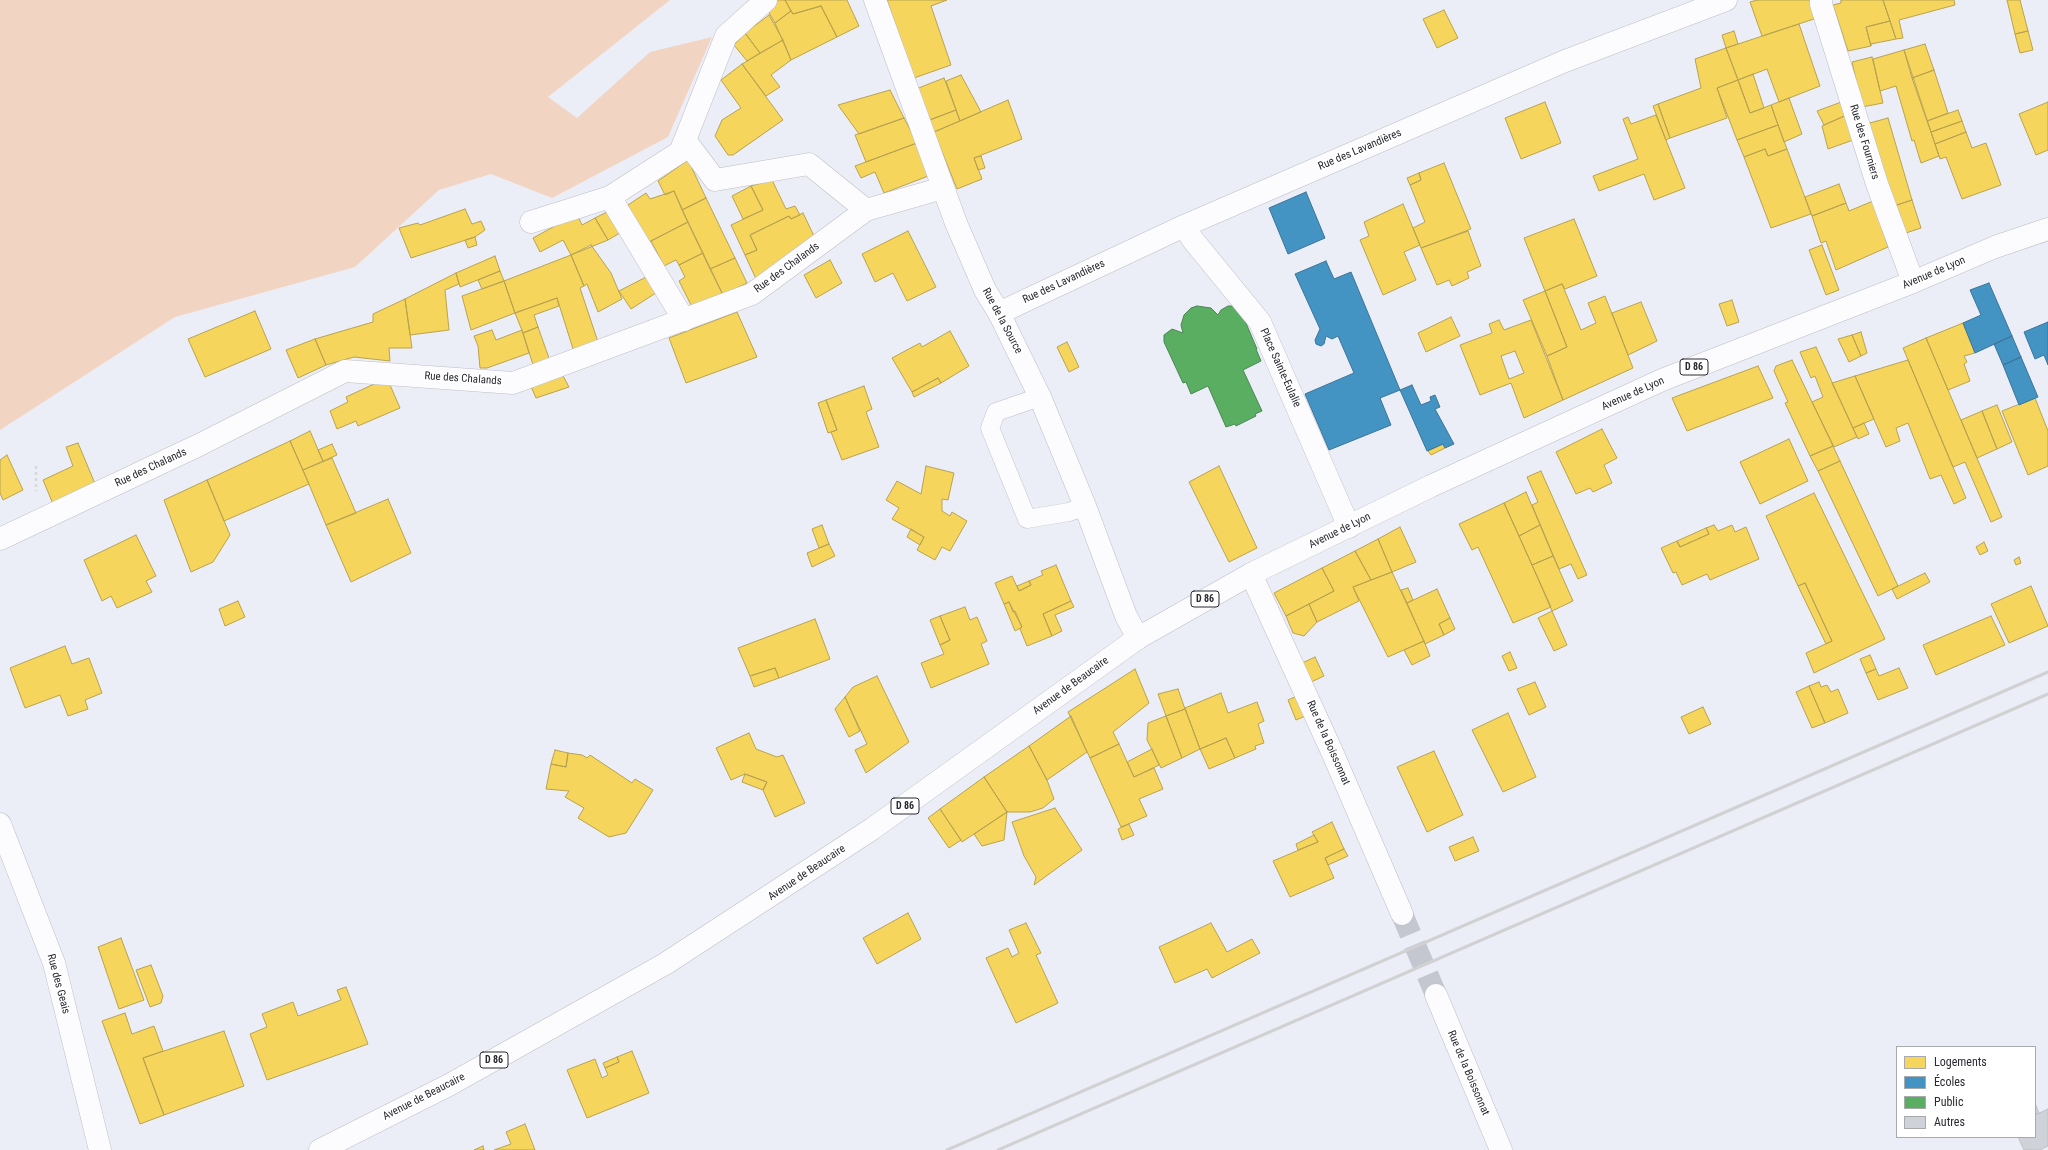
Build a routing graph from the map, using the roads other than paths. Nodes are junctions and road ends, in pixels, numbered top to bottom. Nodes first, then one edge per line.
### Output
1 (766, 0) edge
2 (875, 0) edge
3 (1726, 0) edge
4 (1821, 0) edge
5 (685, 140) junction
6 (943, 188) junction
7 (610, 197) junction
8 (866, 210) junction
9 (531, 222) dead end
10 (1184, 226) junction
11 (2048, 229) edge
12 (1913, 282) junction
13 (999, 312) junction
14 (684, 320) junction
15 (1040, 397) junction
16 (1085, 506) junction
17 (1349, 527) junction
18 (0, 539) edge
19 (1273, 564) joint
20 (1251, 574) junction
21 (1138, 638) junction
22 (0, 824) edge
23 (1402, 914) tunnel mouth
24 (1436, 995) tunnel mouth
25 (100, 1150) edge
26 (320, 1150) edge
27 (1501, 1150) edge

1 - 5 street
2 - 6 street, Rue de la Source
3 - 10 street, Rue des Lavandières
4 - 12 street, Rue des Fourniers
5 - 7 street
5 - 8 street
6 - 8 street, Rue des Chalands
6 - 13 street, Rue de la Source
7 - 9 street
7 - 14 street
8 - 14 street, Rue des Chalands
10 - 13 street, Rue des Lavandières
10 - 17 street, Place Sainte-Eulalie
11 - 12 street, Avenue de Lyon / D 86
12 - 17 street, Avenue de Lyon / D 86
13 - 15 street, Rue de la Source
14 - 18 street, Rue des Chalands
15 - 16 street, Rue de la Source
15 - 16 lane
16 - 21 street, Rue de la Source
17 - 19 street, Avenue de Lyon / D 86
19 - 20 street, Avenue de Beaucaire / D 86
20 - 21 street, Avenue de Beaucaire / D 86
20 - 23 street, Rue de la Boissonnat
21 - 26 street, Avenue de Beaucaire / D 86
22 - 25 street, Rue des Geais
24 - 27 street, Rue de la Boissonnat

